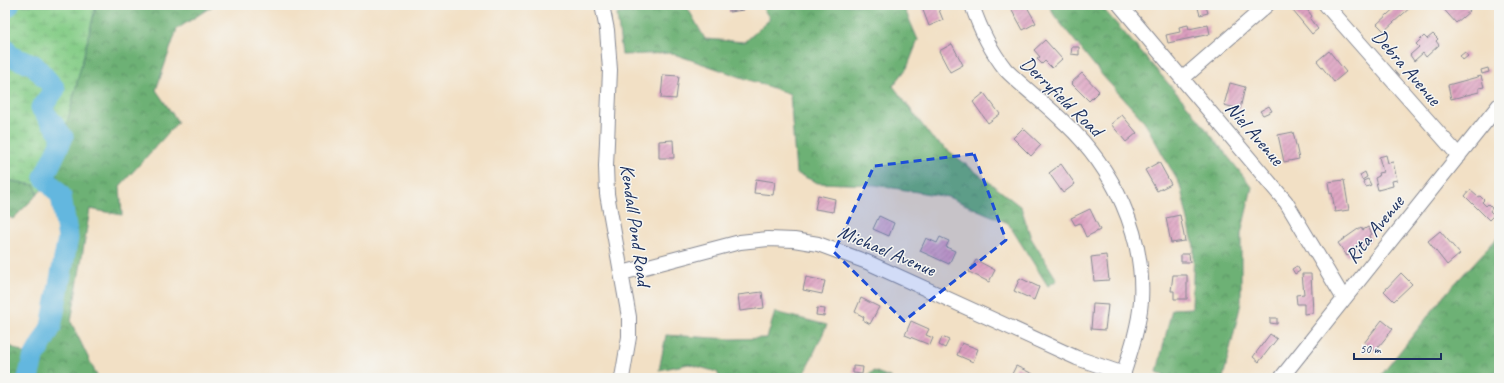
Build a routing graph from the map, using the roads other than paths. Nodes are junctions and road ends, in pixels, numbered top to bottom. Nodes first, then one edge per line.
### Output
1 (602, 5) edge
2 (972, 5) edge
3 (1120, 5) edge
4 (1267, 5) edge
5 (1326, 5) edge
6 (1182, 79) junction
7 (1499, 105) edge
8 (1459, 156) junction
9 (622, 273) junction
10 (1344, 299) junction
11 (1123, 376) edge
12 (622, 378) edge
13 (1281, 378) edge

1 - 9 street, Kendall Pond Road
2 - 11 street, Derryfield Road
3 - 6 street, Niel Avenue
4 - 6 street
5 - 8 street, Debra Avenue
6 - 10 street, Niel Avenue
7 - 8 street, Rita Avenue
8 - 10 street, Rita Avenue
9 - 11 street, Michael Avenue
9 - 12 street, Kendall Pond Road
10 - 13 street, Rita Avenue

